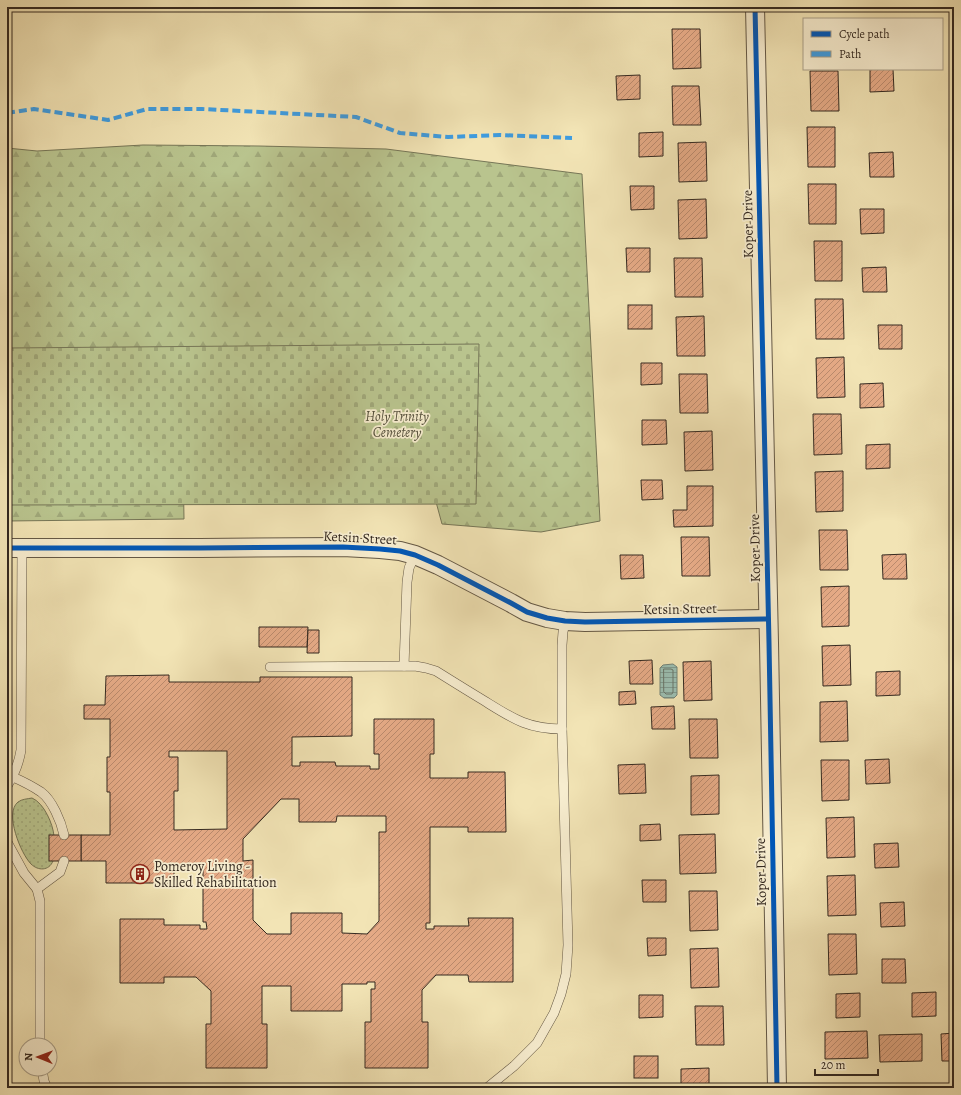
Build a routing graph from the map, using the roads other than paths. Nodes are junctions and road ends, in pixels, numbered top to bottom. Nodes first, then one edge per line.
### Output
1 (755, 7) edge
2 (14, 548) edge
3 (415, 555) junction
4 (768, 619) junction
5 (565, 621) junction
6 (404, 666) junction
7 (270, 667) dead end
8 (562, 729) junction
9 (13, 777) junction
10 (7, 786) edge
11 (64, 835) dead end
12 (7, 842) edge
13 (64, 861) dead end
14 (37, 889) junction
15 (40, 1037) edge
16 (43, 1077) edge
17 (47, 1088) edge
18 (487, 1088) edge
19 (777, 1088) edge

1 - 4 street, Koper Drive
2 - 3 street, Ketsin Street
2 - 9 lane
3 - 5 street, Ketsin Street
3 - 6 lane
4 - 5 street, Ketsin Street
4 - 19 street, Koper Drive
5 - 8 lane
6 - 7 lane
6 - 8 lane
8 - 18 lane
9 - 10 lane
9 - 11 lane
12 - 14 lane
13 - 14 lane
14 - 15 lane
16 - 17 lane

